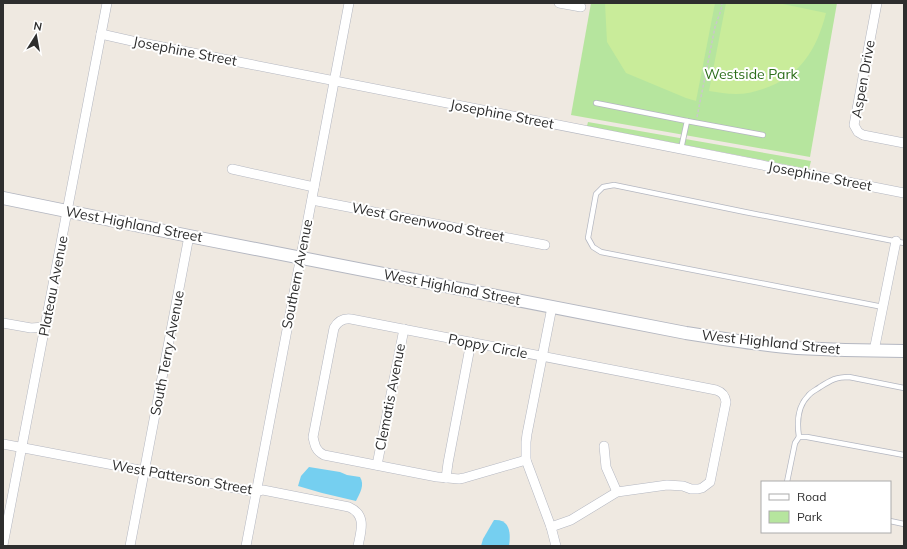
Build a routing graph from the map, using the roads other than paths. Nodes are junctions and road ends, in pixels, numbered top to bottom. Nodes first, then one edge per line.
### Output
1 (107, 3) edge
2 (349, 3) edge
3 (559, 3) edge
4 (877, 3) edge
5 (580, 7) dead end
6 (101, 34) junction
7 (334, 80) junction
8 (596, 103) dead end
9 (687, 121) junction
10 (763, 135) dead end
11 (904, 143) edge
12 (681, 149) junction
13 (232, 169) dead end
14 (314, 187) junction
15 (904, 193) edge
16 (3, 198) edge
17 (312, 200) junction
18 (67, 211) junction
19 (189, 236) junction
20 (900, 242) edge
21 (545, 245) dead end
22 (301, 257) junction
23 (552, 307) junction
24 (883, 307) junction
25 (3, 323) edge
26 (45, 327) junction
27 (404, 329) junction
28 (471, 342) junction
29 (874, 351) junction
30 (904, 351) edge
31 (542, 356) junction
32 (904, 388) edge
33 (800, 437) junction
34 (3, 444) edge
35 (604, 446) dead end
36 (22, 448) junction
37 (904, 455) edge
38 (526, 460) junction
39 (377, 465) junction
40 (144, 471) junction
41 (446, 478) junction
42 (787, 481) edge
43 (256, 492) junction
44 (617, 492) junction
45 (891, 521) edge
46 (904, 524) edge
47 (551, 527) junction
48 (3, 540) edge
49 (130, 546) edge
50 (246, 546) edge
51 (358, 546) edge
52 (556, 546) edge

1 - 6 street, Plateau Avenue
2 - 7 street, Southern Avenue
3 - 5 street
4 - 11 street, Aspen Drive
6 - 7 street, Josephine Street
6 - 18 street, Plateau Avenue
7 - 12 street, Josephine Street
7 - 14 street, Southern Avenue
8 - 9 lane
9 - 10 lane
9 - 12 lane
12 - 15 street, Josephine Street
13 - 14 street
14 - 17 street, Southern Avenue
16 - 18 street, West Highland Street
17 - 21 street, West Greenwood Street
17 - 22 street, Southern Avenue
18 - 19 street, West Highland Street
18 - 26 street, Plateau Avenue
19 - 22 street, West Highland Street
19 - 40 street, South Terry Avenue
20 - 24 street
20 - 24 lane
22 - 23 street, West Highland Street
22 - 43 street, Southern Avenue
23 - 29 street, West Highland Street
23 - 31 street
24 - 29 street
25 - 26 street
26 - 36 street, Plateau Avenue
27 - 28 street, Poppy Circle
27 - 39 street, Clematis Avenue
27 - 39 street, Poppy Circle
28 - 31 street, Poppy Circle
28 - 41 street
29 - 30 street, West Highland Street
31 - 38 street
31 - 44 street, Poppy Circle
32 - 33 lane
33 - 37 lane
33 - 42 lane
34 - 36 street, West Patterson Street
35 - 44 street
36 - 40 street, West Patterson Street
36 - 48 street, Plateau Avenue
38 - 41 street, Poppy Circle
38 - 47 street
39 - 41 street, Poppy Circle
40 - 43 street, West Patterson Street
40 - 49 street, South Terry Avenue
43 - 50 street, Southern Avenue
43 - 51 street, West Patterson Street
44 - 47 street, Poppy Circle
45 - 46 lane
47 - 52 street

